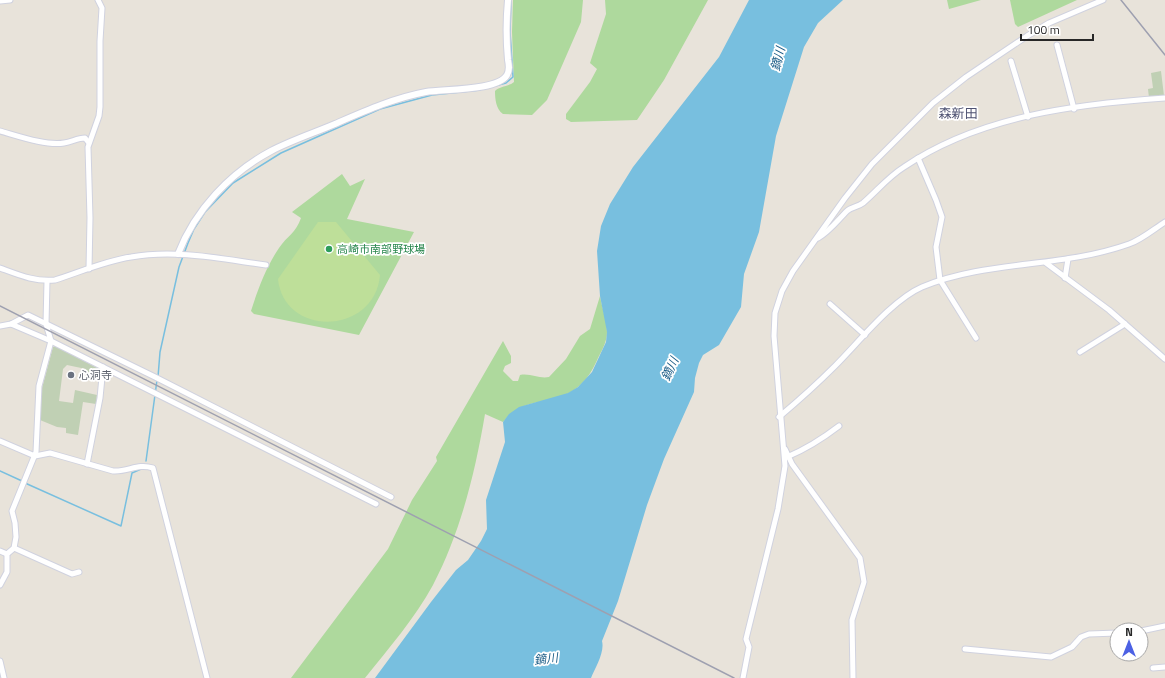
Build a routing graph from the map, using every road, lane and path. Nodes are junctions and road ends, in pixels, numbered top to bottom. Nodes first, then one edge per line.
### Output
1 (10, 0) edge
2 (98, 0) edge
3 (508, 0) edge
4 (1103, 0) edge
5 (0, 1) edge
6 (1056, 45) dead end
7 (1011, 61) dead end
8 (1165, 98) edge
9 (1074, 109) junction
10 (1028, 117) junction
11 (0, 131) edge
12 (88, 143) junction
13 (918, 158) junction
14 (1165, 222) edge
15 (816, 240) junction
16 (178, 254) junction
17 (1068, 259) junction
18 (1046, 263) junction
19 (266, 265) dead end
20 (0, 268) edge
21 (89, 269) junction
22 (1066, 278) junction
23 (940, 280) junction
24 (47, 281) junction
25 (830, 304) dead end
26 (11, 324) junction
27 (46, 324) junction
28 (1125, 324) junction
29 (0, 326) edge
30 (865, 336) junction
31 (976, 338) dead end
32 (51, 341) junction
33 (1080, 352) dead end
34 (1165, 359) edge
35 (103, 367) junction
36 (779, 417) junction
37 (838, 426) dead end
38 (0, 441) edge
39 (35, 456) junction
40 (786, 457) junction
41 (86, 464) junction
42 (391, 497) dead end
43 (376, 504) dead end
44 (14, 548) junction
45 (0, 551) edge
46 (8, 554) junction
47 (79, 572) dead end
48 (0, 586) edge
49 (1165, 626) edge
50 (1149, 629) edge
51 (1109, 633) edge
52 (965, 649) dead end
53 (0, 661) edge
54 (1165, 667) edge
55 (1153, 668) dead end
56 (745, 677) edge
57 (4, 678) edge
58 (207, 678) edge
59 (853, 678) edge

1 - 5 street
2 - 12 street
3 - 16 street
4 - 15 street
6 - 9 street
7 - 10 street
8 - 9 street
9 - 10 street
10 - 13 street
11 - 12 street
12 - 21 street
13 - 15 street
13 - 23 street
14 - 17 street
15 - 36 street
16 - 19 street
16 - 21 street
17 - 18 street
17 - 22 street
18 - 22 street
18 - 23 street
20 - 24 street
21 - 24 street
22 - 28 street
23 - 30 street
23 - 31 street
24 - 27 street
25 - 30 street
26 - 27 street
26 - 29 street
26 - 32 street
27 - 32 street
27 - 42 street
28 - 33 street
28 - 34 street
30 - 36 street
32 - 35 street
32 - 39 street
35 - 41 street
35 - 43 street
36 - 40 street
37 - 40 street
38 - 39 street
39 - 41 street
39 - 44 street
40 - 56 street
40 - 59 street
41 - 58 street
44 - 46 street
44 - 47 street
45 - 46 street
46 - 48 street
49 - 50 street
51 - 52 street
53 - 57 street
54 - 55 street

